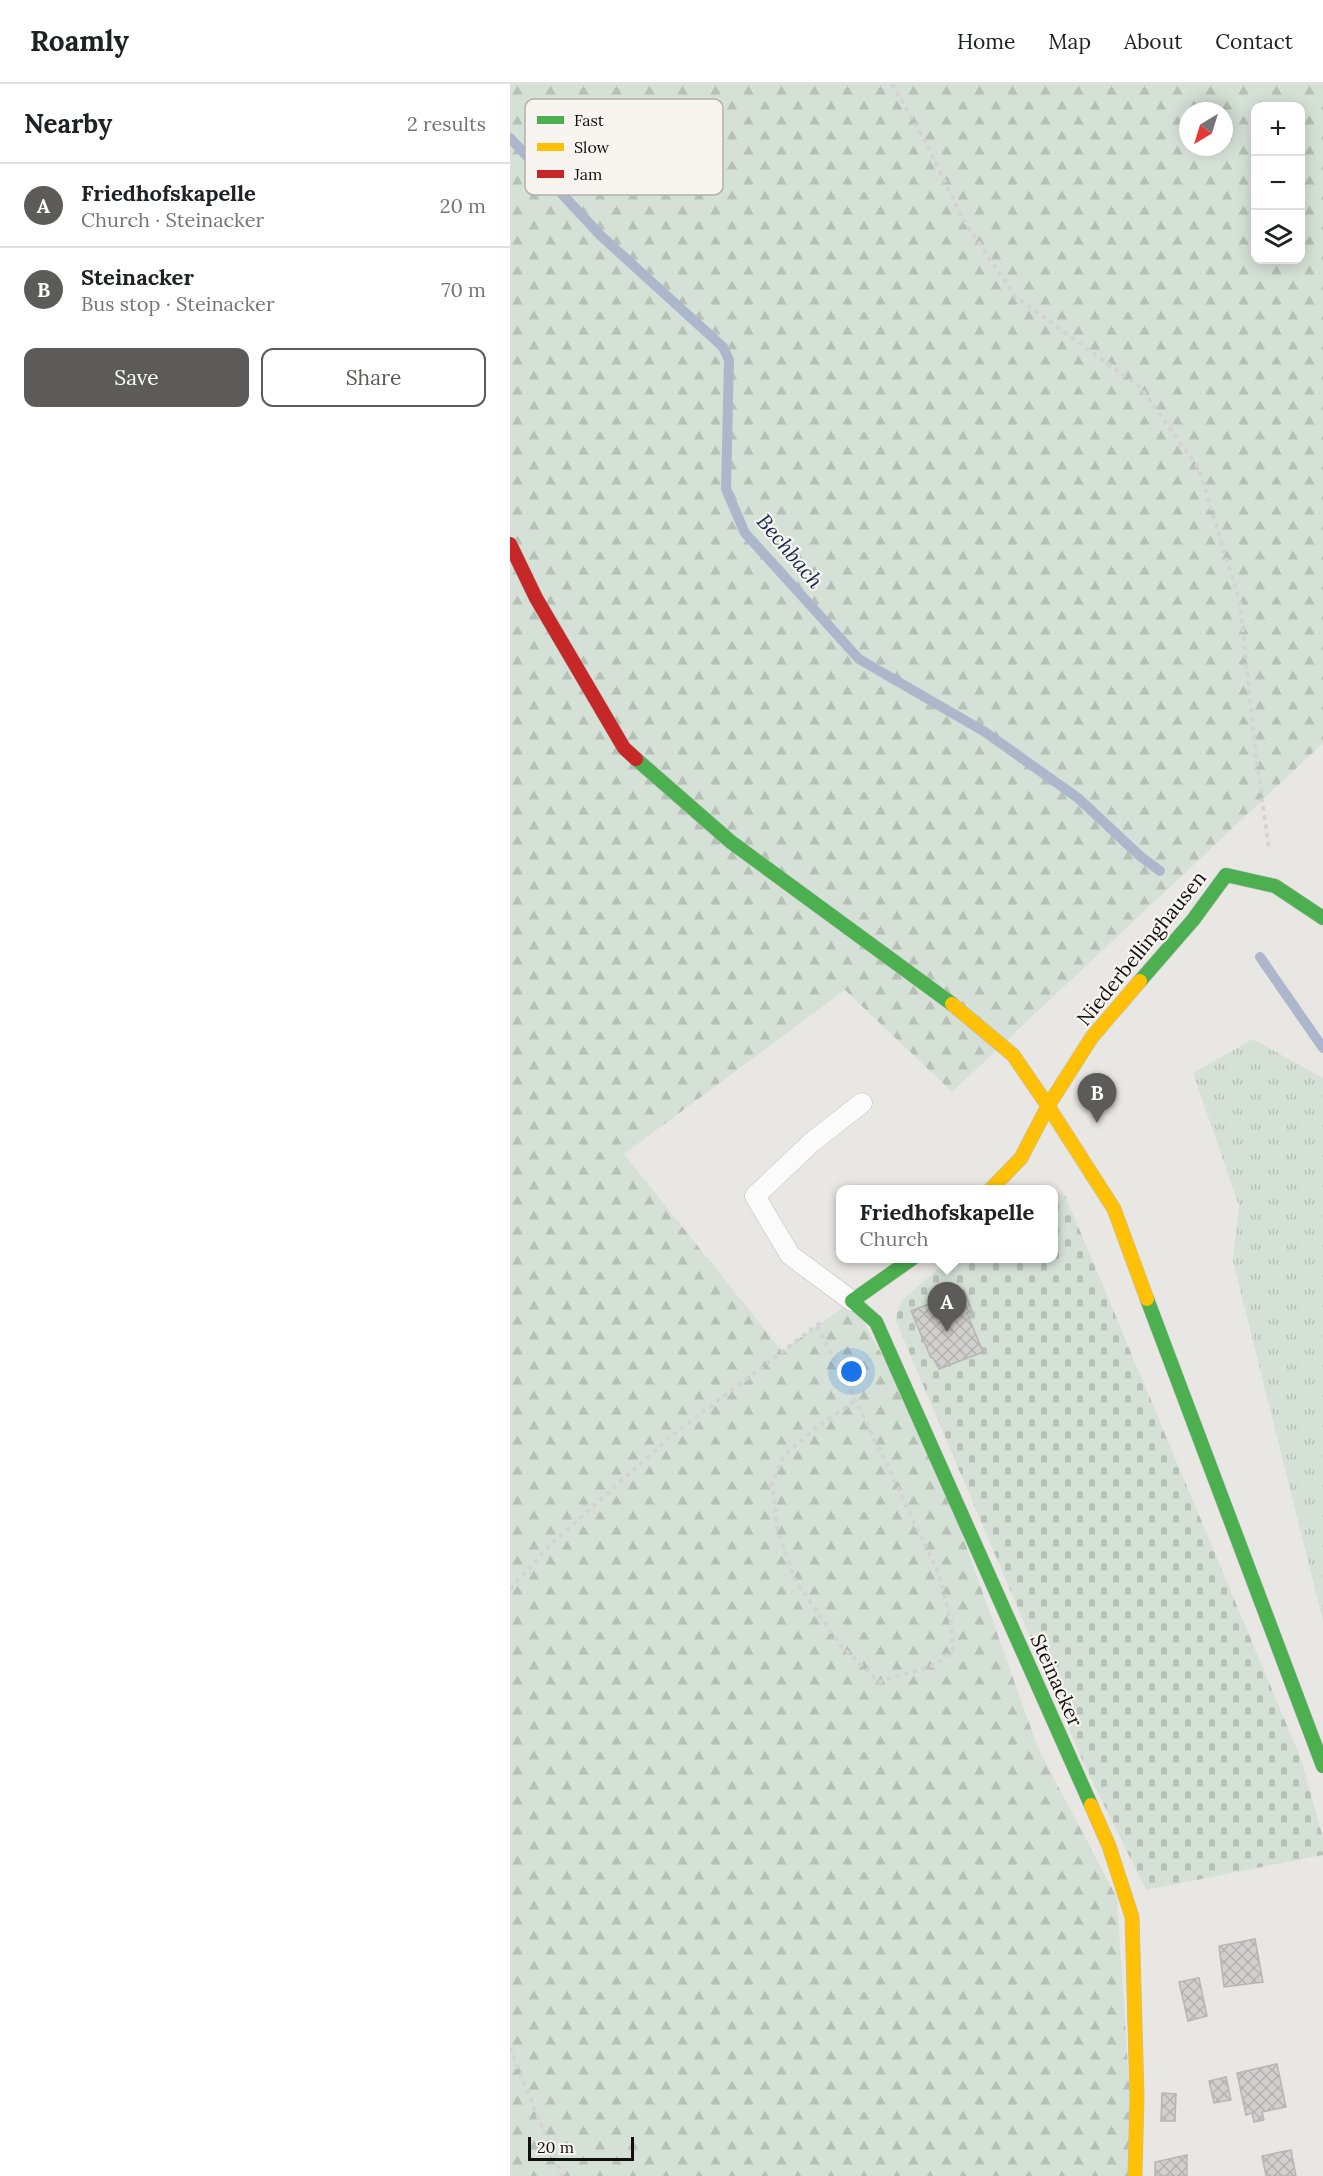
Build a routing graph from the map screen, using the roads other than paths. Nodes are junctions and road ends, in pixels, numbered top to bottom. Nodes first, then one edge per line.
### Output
1 (510, 544) edge
2 (1323, 918) edge
3 (862, 1102) dead end
4 (1048, 1106) junction
5 (995, 1185) edge
6 (906, 1263) edge
7 (852, 1301) junction
8 (1323, 1766) edge
9 (1135, 2176) edge

1 - 4 street
2 - 4 street, Niederbellinghausen
3 - 7 lane
4 - 5 street
4 - 8 street
6 - 7 street
7 - 9 street, Steinacker

